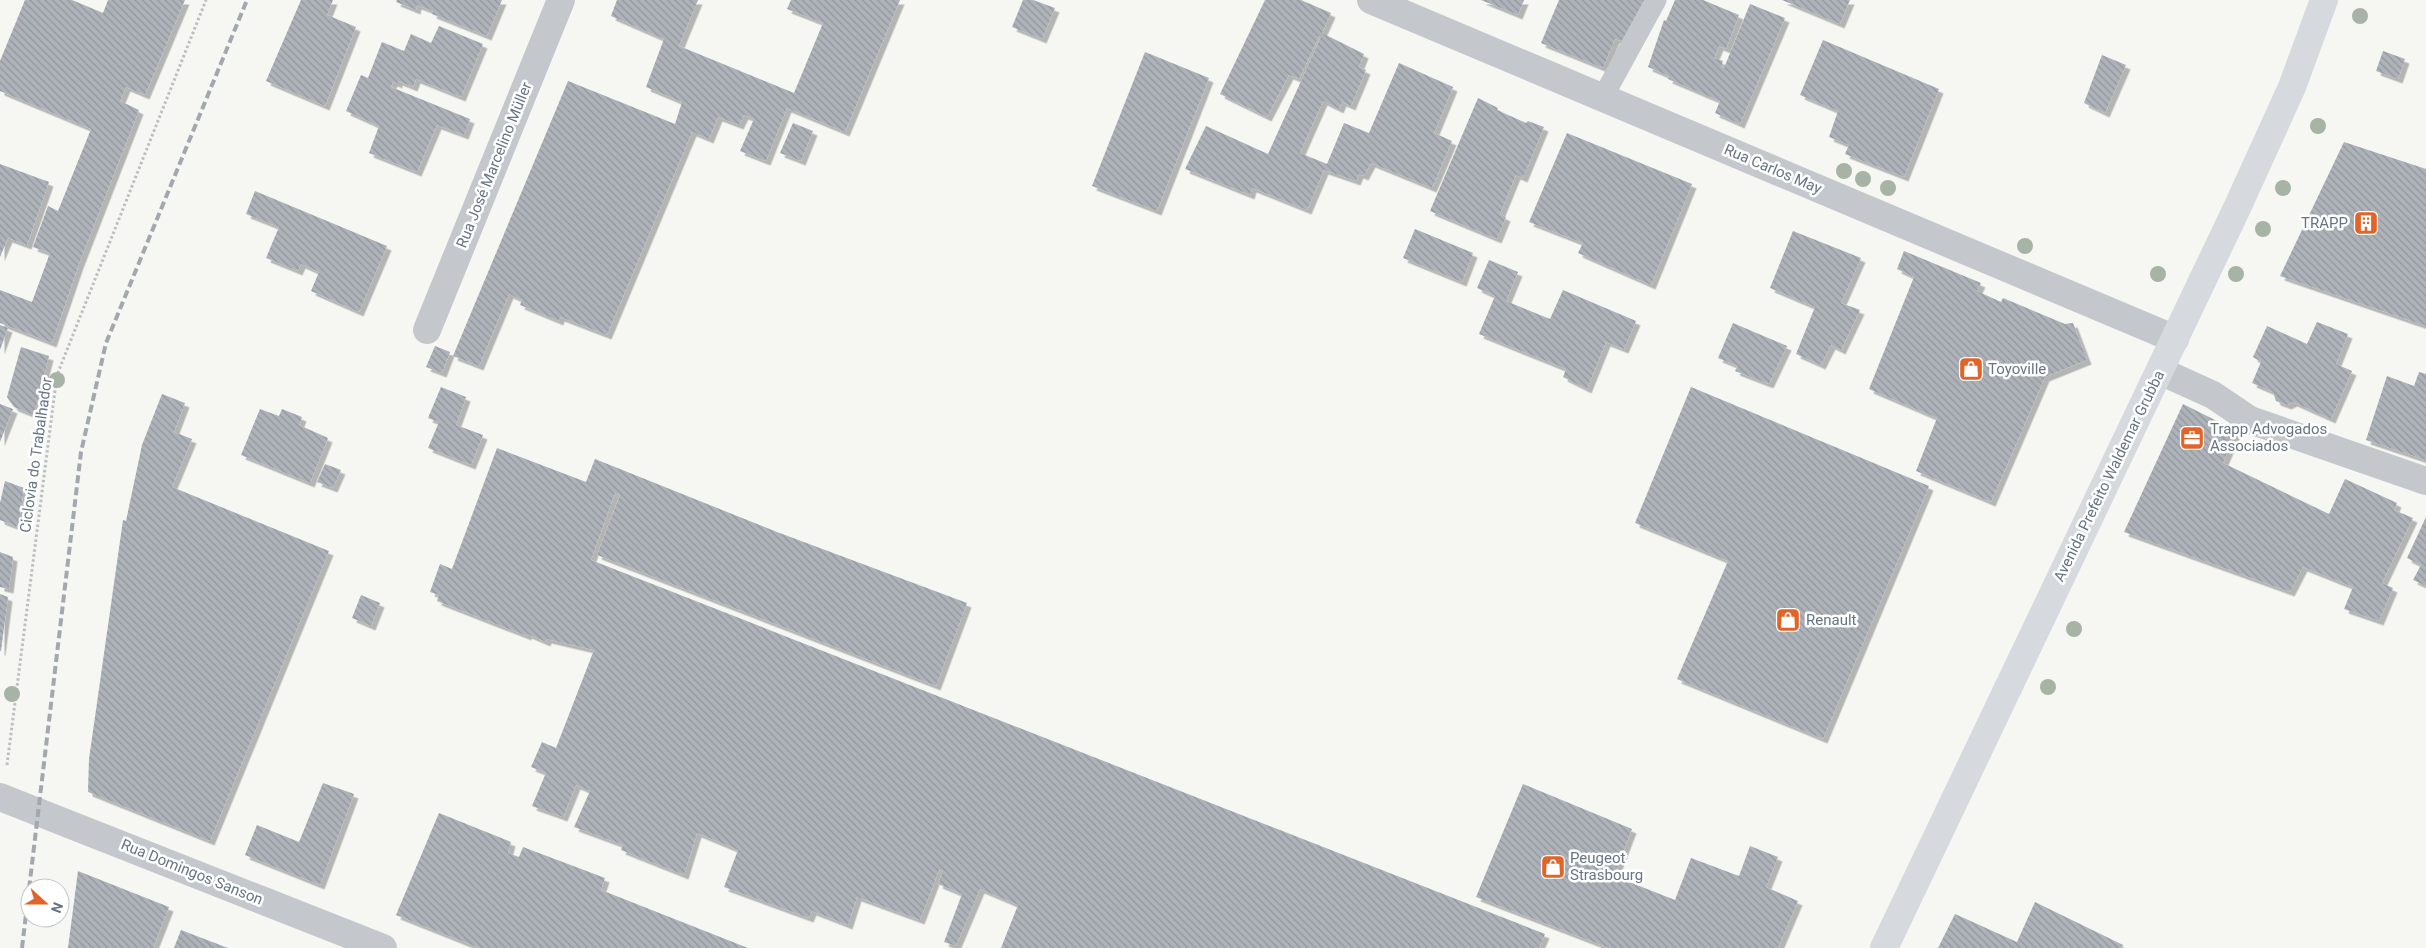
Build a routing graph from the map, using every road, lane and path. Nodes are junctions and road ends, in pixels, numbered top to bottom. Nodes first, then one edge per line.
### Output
1 (206, 0) edge
2 (561, 0) edge
3 (1372, 0) edge
4 (1656, 0) edge
5 (2324, 0) edge
6 (1604, 97) junction
7 (427, 330) dead end
8 (2175, 339) junction
9 (2160, 371) junction
10 (2426, 481) edge
11 (1, 797) edge
12 (383, 948) edge
13 (1884, 948) edge

1 - 11 path, Ciclovia do Trabalhador
2 - 7 street, Rua José Marcelino Müller
3 - 6 street, Rua Carlos May
4 - 6 lane
5 - 8 highway, Avenida Prefeito Waldemar Grubba
6 - 8 street, Rua Carlos May
8 - 9 highway, Avenida Prefeito Waldemar Grubba
9 - 10 street
9 - 13 highway, Avenida Prefeito Waldemar Grubba
11 - 12 street, Rua Domingos Sanson

